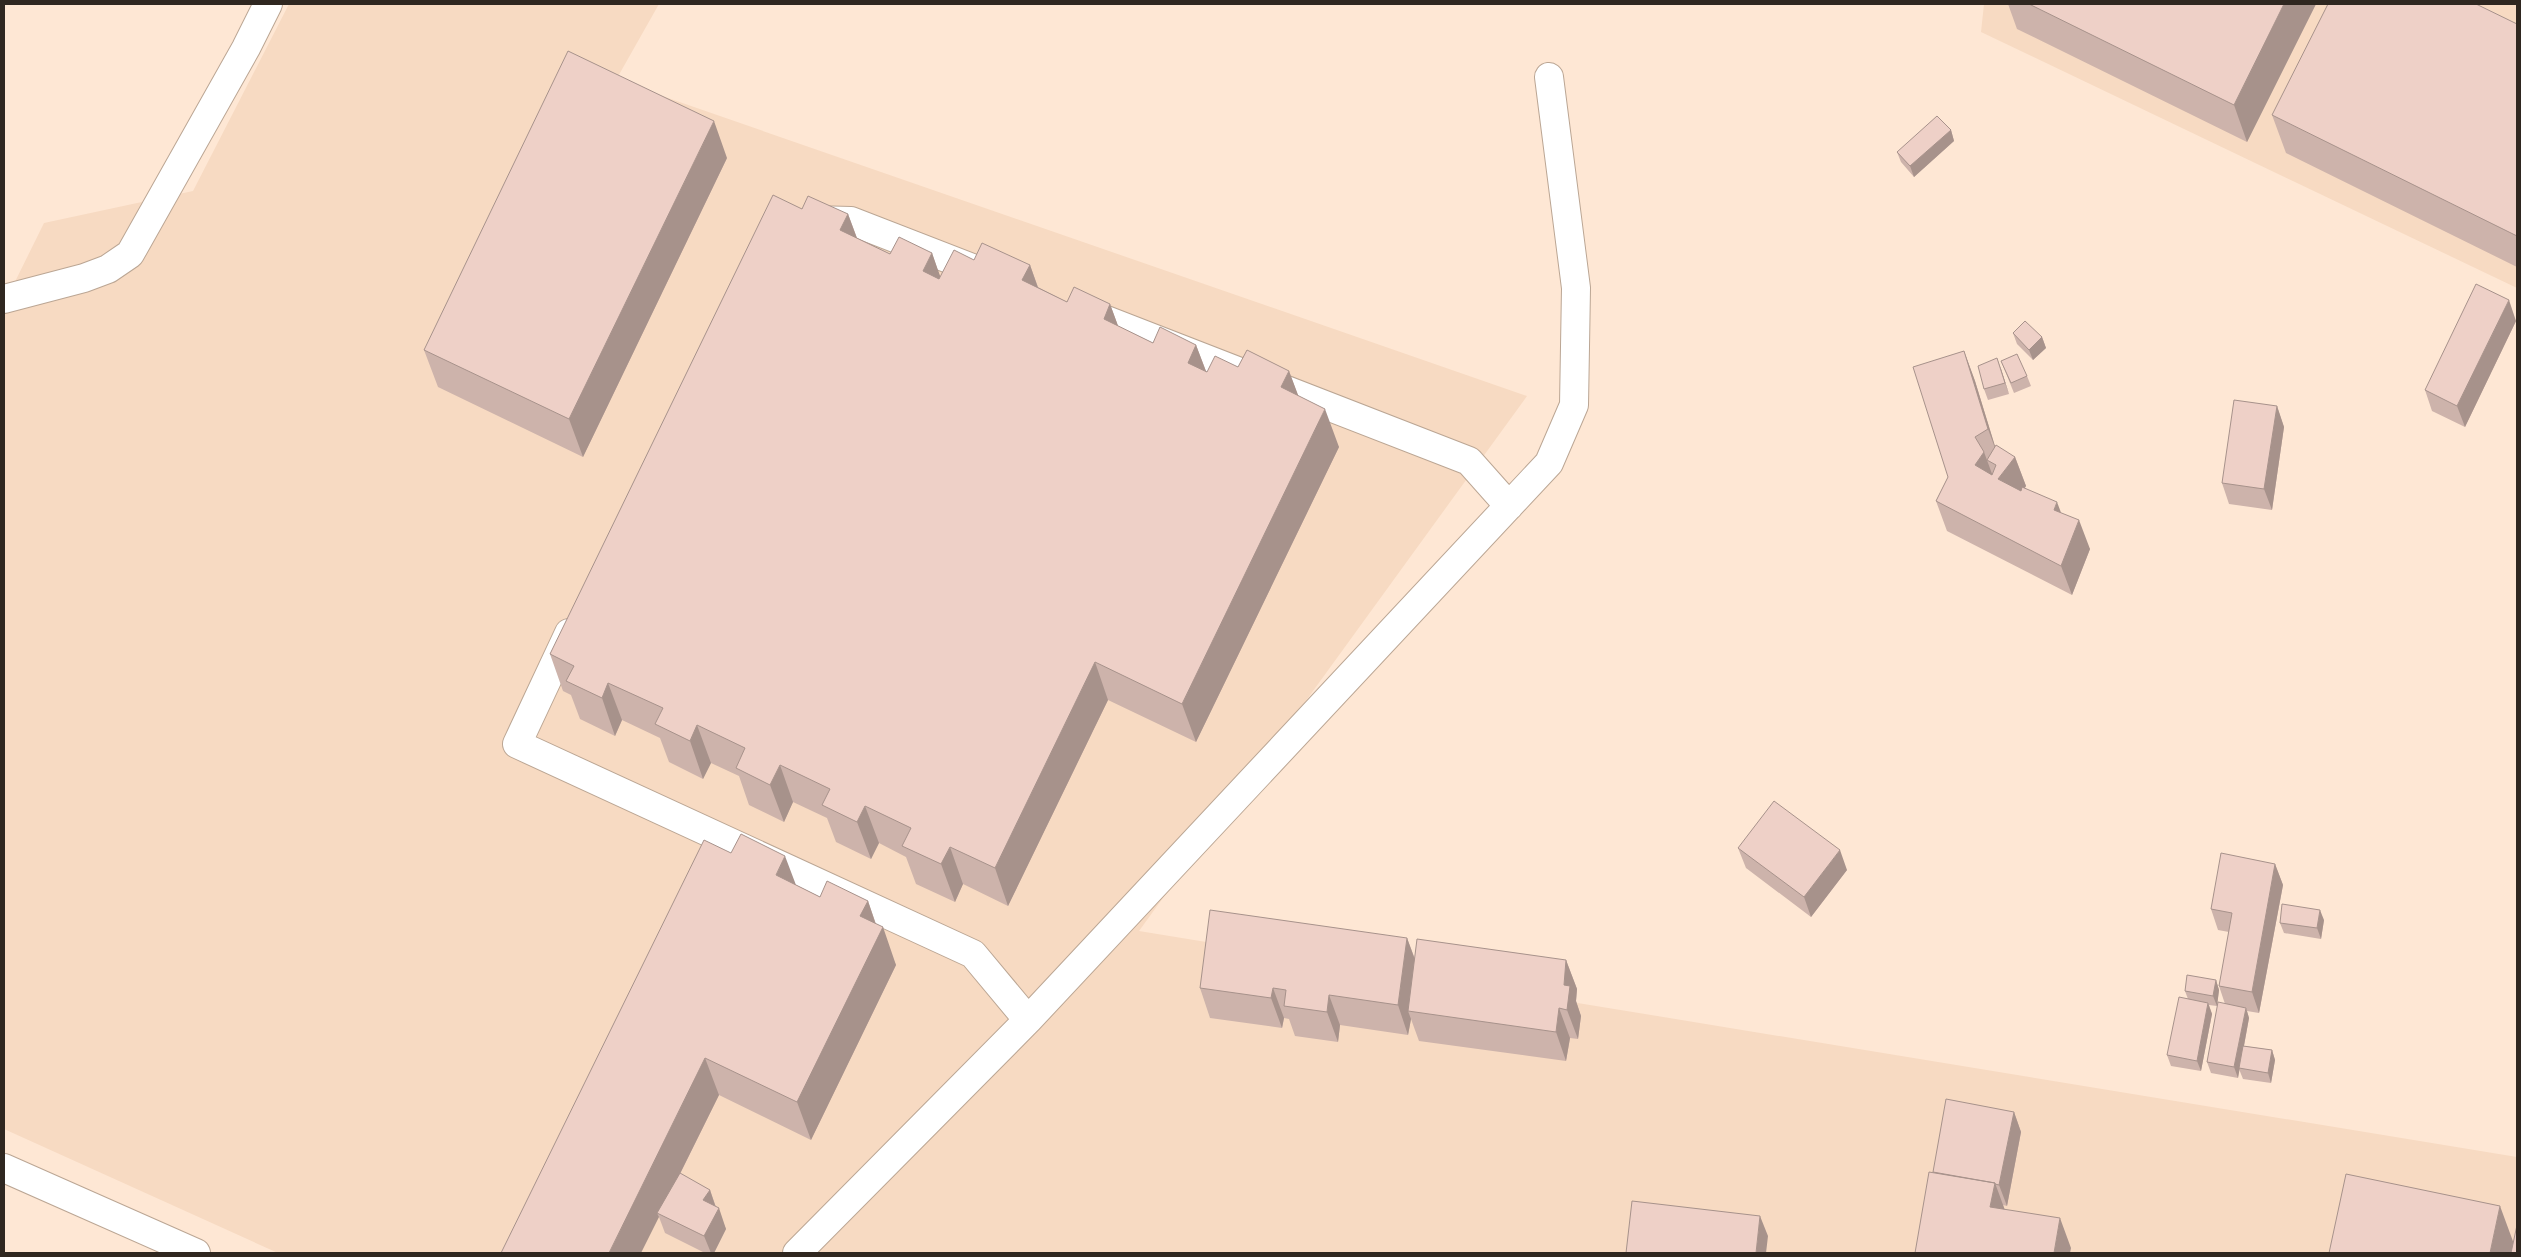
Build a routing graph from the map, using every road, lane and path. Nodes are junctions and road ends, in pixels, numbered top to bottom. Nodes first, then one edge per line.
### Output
1 (268, 4) edge
2 (1548, 77) dead end
3 (782, 220) edge
4 (1008, 282) edge
5 (4, 299) edge
6 (1063, 303) edge
7 (1509, 506) junction
8 (581, 608) edge
9 (1028, 1020) junction
10 (4, 1168) edge
11 (196, 1253) edge
12 (798, 1253) edge

1 - 5 street
2 - 7 street
3 - 4 street
6 - 7 street
7 - 9 street
8 - 9 street
9 - 12 street
10 - 11 street

